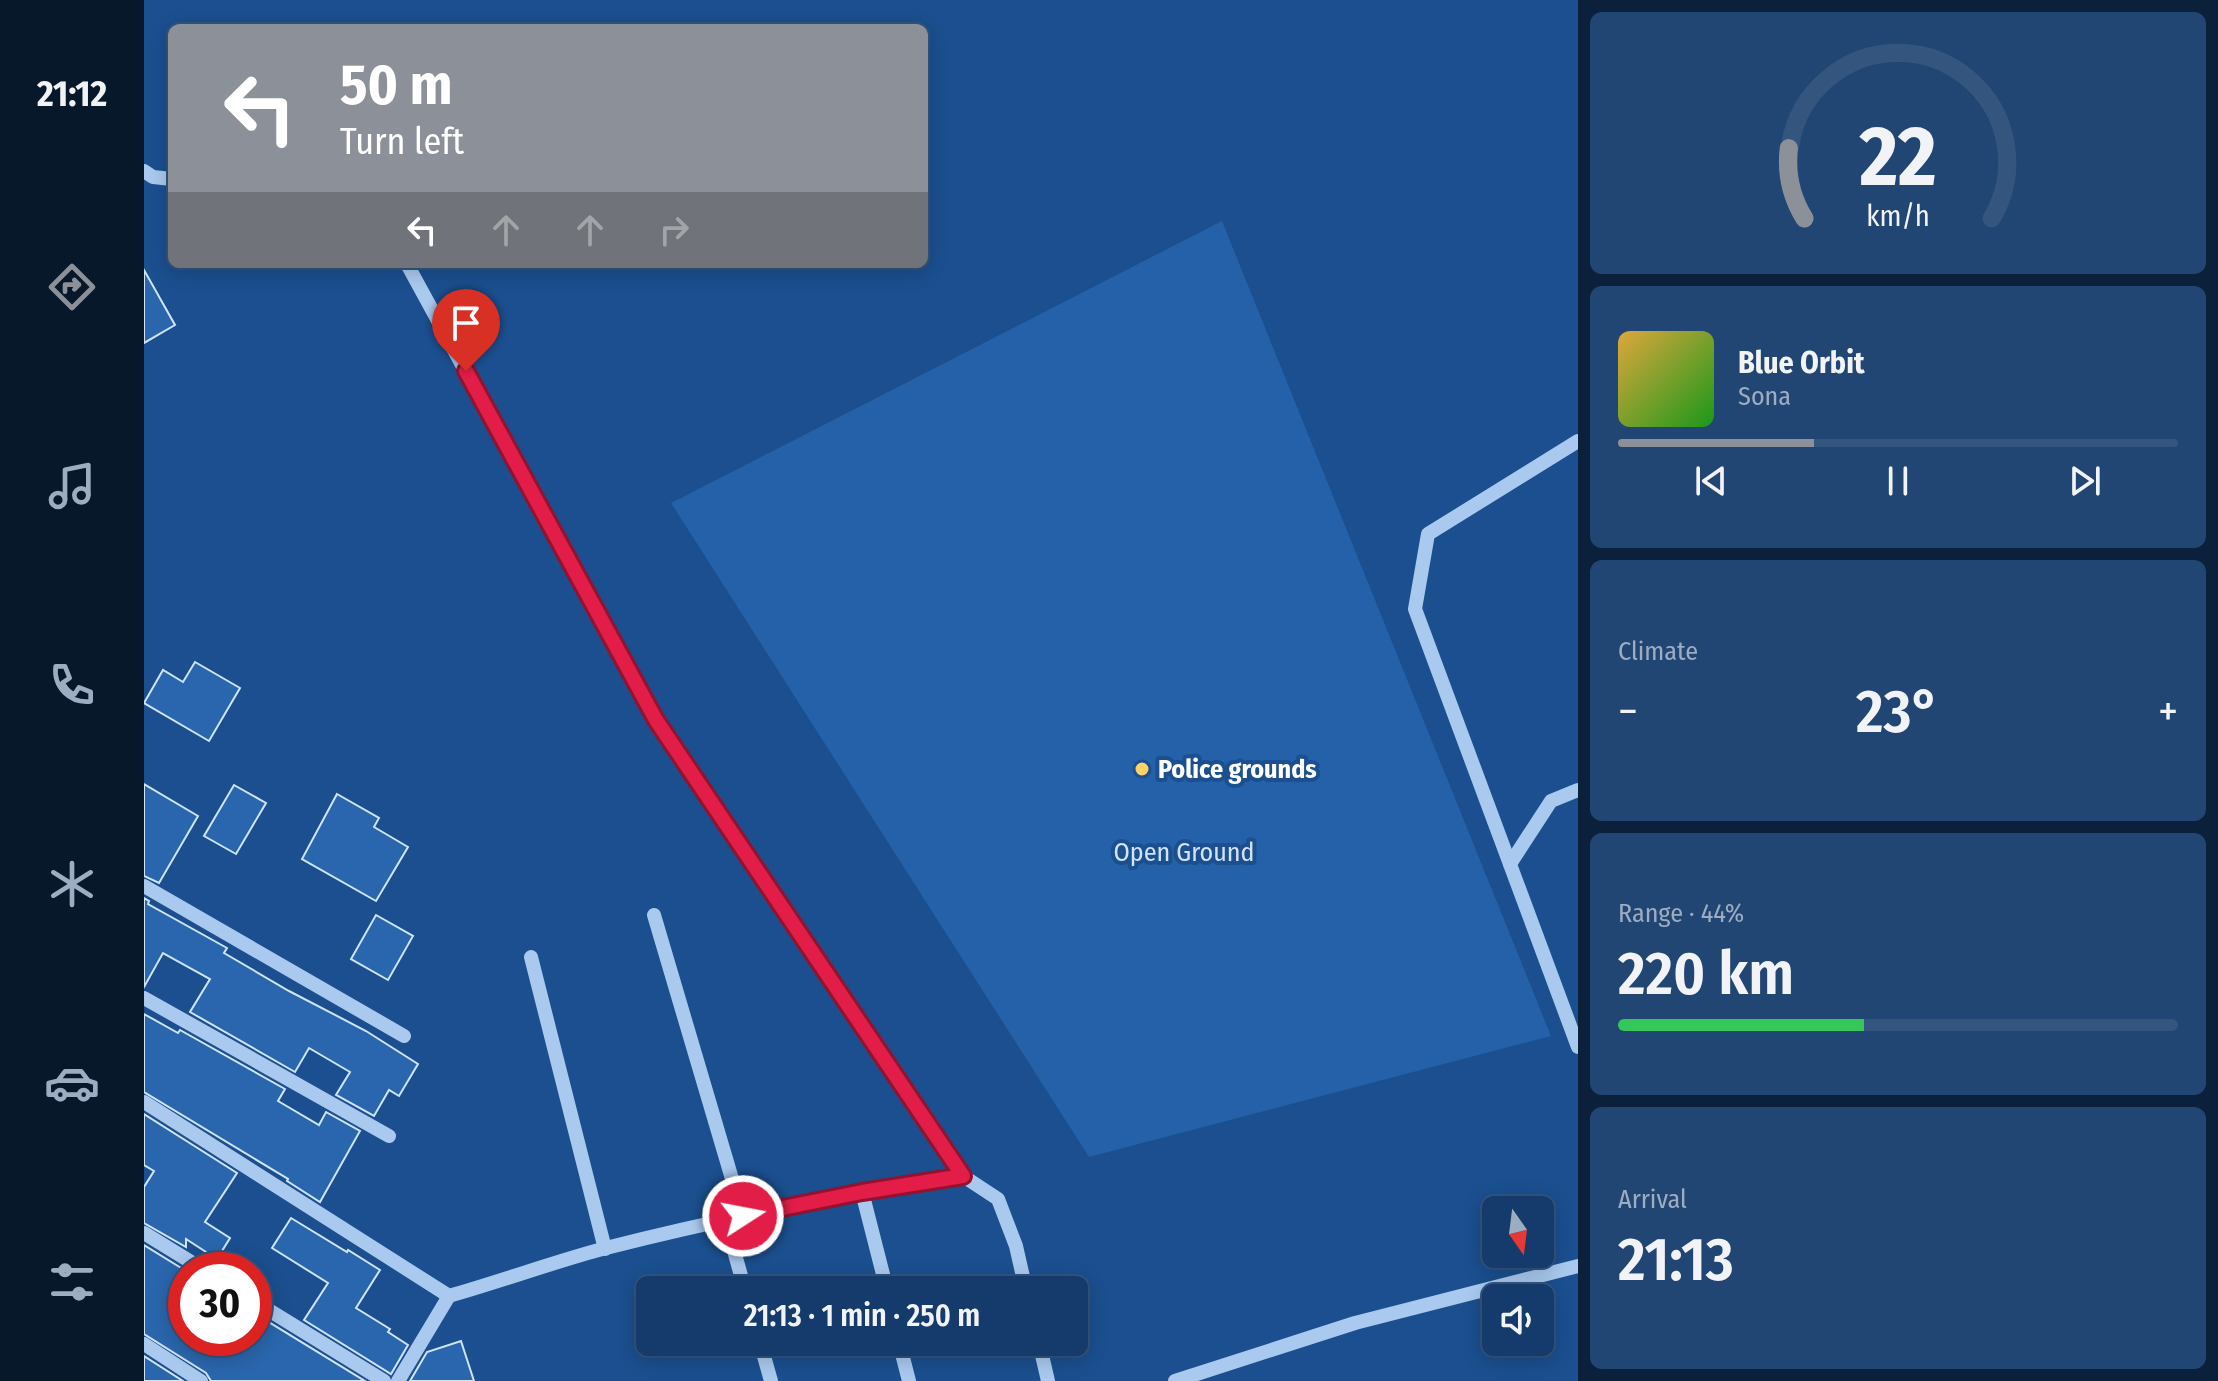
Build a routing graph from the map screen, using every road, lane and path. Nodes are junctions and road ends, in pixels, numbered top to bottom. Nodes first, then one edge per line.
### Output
1 (144, 171) edge
2 (168, 179) edge
3 (409, 268) edge
4 (1578, 441) edge
5 (1578, 790) edge
6 (1510, 864) junction
7 (144, 886) edge
8 (654, 915) dead end
9 (531, 957) dead end
10 (144, 998) edge
11 (404, 1036) dead end
12 (1578, 1047) edge
13 (144, 1102) edge
14 (389, 1136) dead end
15 (963, 1176) junction
16 (862, 1192) junction
17 (743, 1216) junction
18 (726, 1222) junction
19 (144, 1233) edge
20 (605, 1249) junction
21 (175, 1252) edge
22 (1578, 1266) edge
23 (741, 1276) edge
24 (883, 1276) edge
25 (1023, 1276) edge
26 (449, 1296) junction
27 (272, 1312) edge
28 (144, 1344) edge
29 (764, 1356) edge
30 (903, 1356) edge
31 (1042, 1356) edge
32 (201, 1381) edge
33 (384, 1381) edge
34 (398, 1381) edge
35 (771, 1381) edge
36 (909, 1381) edge
37 (1048, 1381) edge
38 (1175, 1381) edge

1 - 2 street
3 - 15 street
4 - 6 street
5 - 6 street
6 - 12 street
7 - 11 street
8 - 17 street
9 - 20 street
10 - 14 street
13 - 26 street
15 - 16 street
15 - 25 street
16 - 17 street
16 - 24 street
17 - 18 street
18 - 20 street
18 - 23 street
19 - 21 street
20 - 26 street
22 - 38 street
26 - 34 street
27 - 33 street
28 - 32 street
29 - 35 street
30 - 36 street
31 - 37 street

